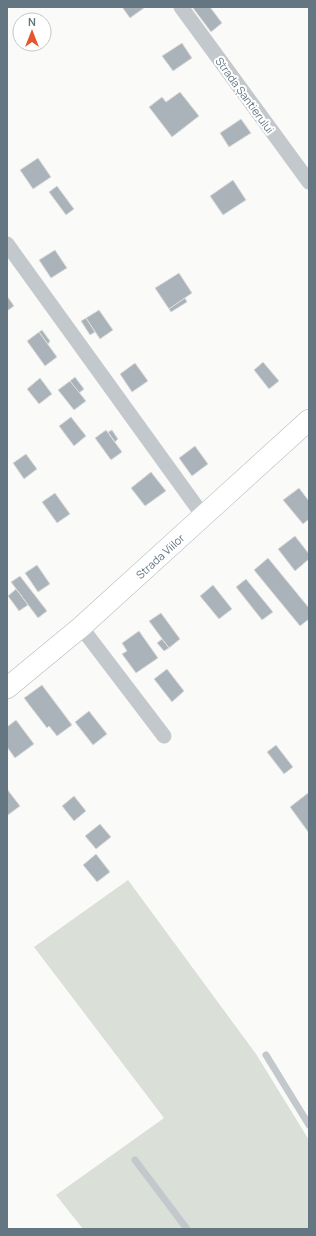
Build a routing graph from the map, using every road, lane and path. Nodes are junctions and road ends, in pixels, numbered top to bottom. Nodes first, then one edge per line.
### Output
1 (181, 7) edge
2 (309, 182) edge
3 (7, 244) edge
4 (309, 420) edge
5 (204, 517) junction
6 (81, 627) junction
7 (7, 688) edge
8 (164, 736) dead end
9 (266, 1055) dead end
10 (309, 1125) edge
11 (135, 1160) dead end
12 (187, 1229) edge

1 - 2 street, Strada Șantierului
3 - 5 street
4 - 5 main road, Strada Viilor
5 - 6 main road, Strada Viilor
6 - 7 main road, Strada Viilor
6 - 8 street
9 - 10 lane
11 - 12 lane

